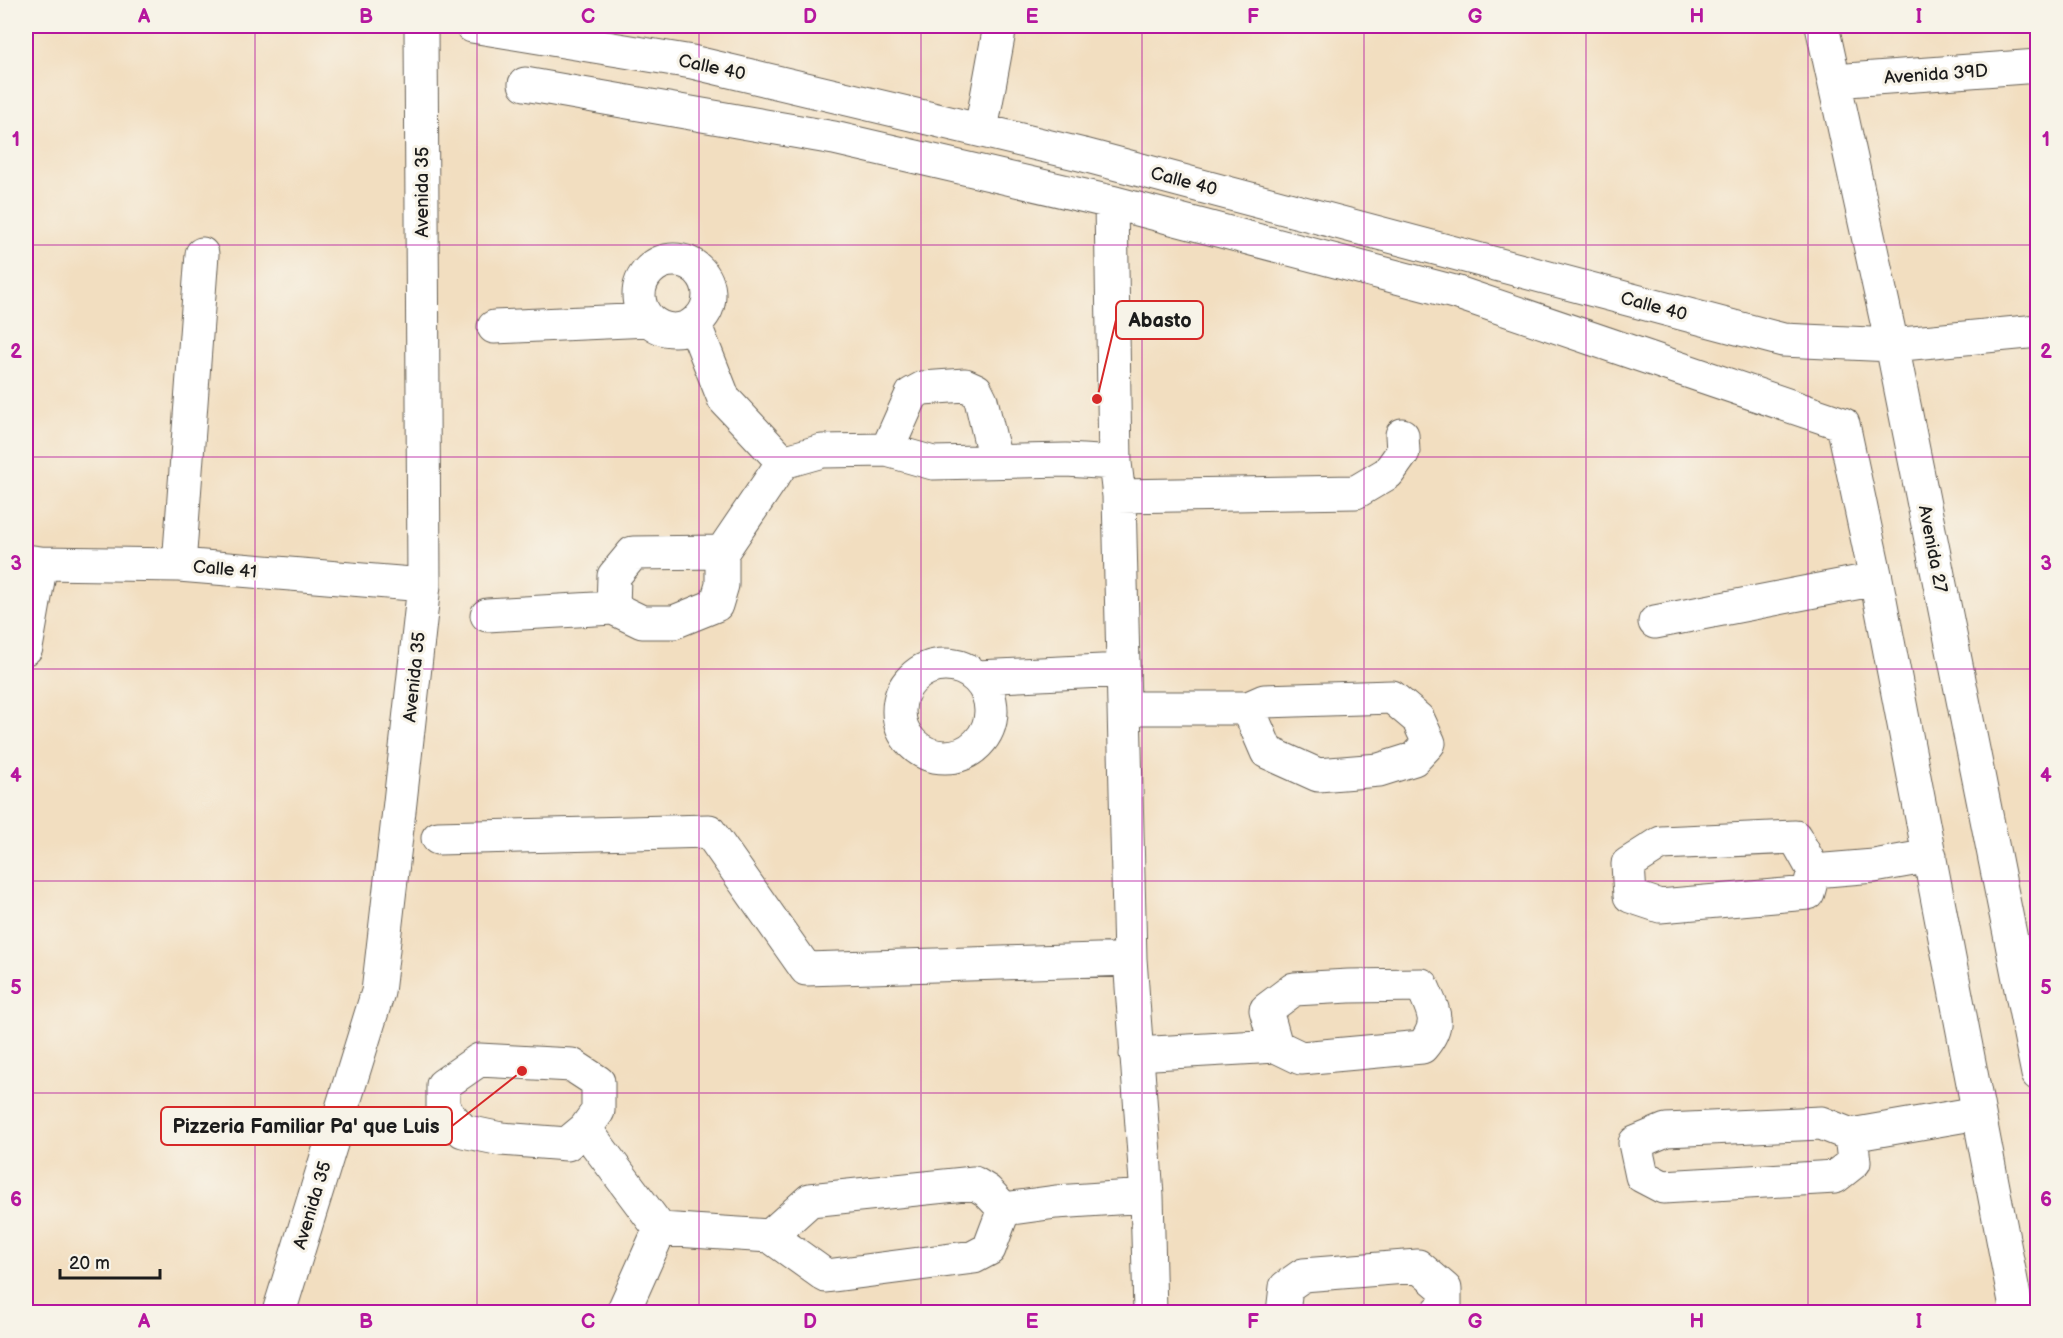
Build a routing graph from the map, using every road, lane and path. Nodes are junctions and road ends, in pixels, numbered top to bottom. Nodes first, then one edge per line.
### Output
1 (421, 26) edge
2 (472, 26) edge
3 (1000, 26) edge
4 (1822, 26) edge
5 (2037, 66) edge
6 (1834, 81) junction
7 (525, 84) dead end
8 (981, 130) junction
9 (1111, 202) junction
10 (202, 254) dead end
11 (649, 320) junction
12 (694, 323) junction
13 (494, 327) dead end
14 (2037, 331) edge
15 (1892, 345) junction
16 (1402, 435) dead end
17 (887, 450) junction
18 (995, 460) junction
19 (783, 462) junction
20 (1115, 463) junction
21 (1119, 496) junction
22 (722, 552) junction
23 (33, 562) edge
24 (179, 565) junction
25 (1876, 579) junction
26 (424, 585) junction
27 (613, 608) junction
28 (487, 615) dead end
29 (1655, 622) dead end
30 (26, 648) edge
31 (1123, 670) junction
32 (977, 677) dead end
33 (1124, 708) junction
34 (1248, 708) junction
35 (438, 838) dead end
36 (1930, 855) junction
37 (1814, 871) junction
38 (1130, 959) junction
39 (1276, 1046) junction
40 (1136, 1054) junction
41 (2037, 1074) edge
42 (1978, 1113) junction
43 (585, 1129) dead end
44 (1851, 1136) junction
45 (1147, 1196) junction
46 (1004, 1209) junction
47 (660, 1229) junction
48 (770, 1236) junction
49 (279, 1312) edge
50 (624, 1312) edge
51 (1150, 1312) edge
52 (1283, 1312) edge
53 (1438, 1312) edge
54 (2017, 1312) edge

1 - 26 street, Avenida 35
2 - 8 street, Calle 40
3 - 8 street
4 - 6 street, Avenida 27
5 - 6 street, Avenida 39D
6 - 15 street, Avenida 27
7 - 9 street
8 - 15 street, Calle 40
9 - 20 street
9 - 25 street
10 - 24 street
11 - 12 street
11 - 12 street
11 - 13 street
12 - 19 street
14 - 15 street, Calle 40
15 - 41 street, Avenida 27
16 - 21 street
17 - 18 street
17 - 18 street
17 - 19 street
18 - 20 street
19 - 22 street
20 - 21 street
21 - 31 street
22 - 27 street
22 - 27 street
23 - 24 street, Calle 41
23 - 30 street
24 - 26 street, Calle 41
25 - 29 street
25 - 36 street
26 - 49 street, Avenida 35
27 - 28 street
31 - 32 street
31 - 33 street
33 - 34 street
33 - 38 street
34 - 34 street
35 - 38 street
36 - 37 street
36 - 42 street
37 - 37 street
38 - 40 street
39 - 39 street
39 - 40 street
40 - 45 street
42 - 44 street
42 - 54 street
43 - 47 street
44 - 44 street
45 - 46 street
45 - 51 street
46 - 48 street
46 - 48 street
47 - 48 street
47 - 50 street
52 - 53 street

